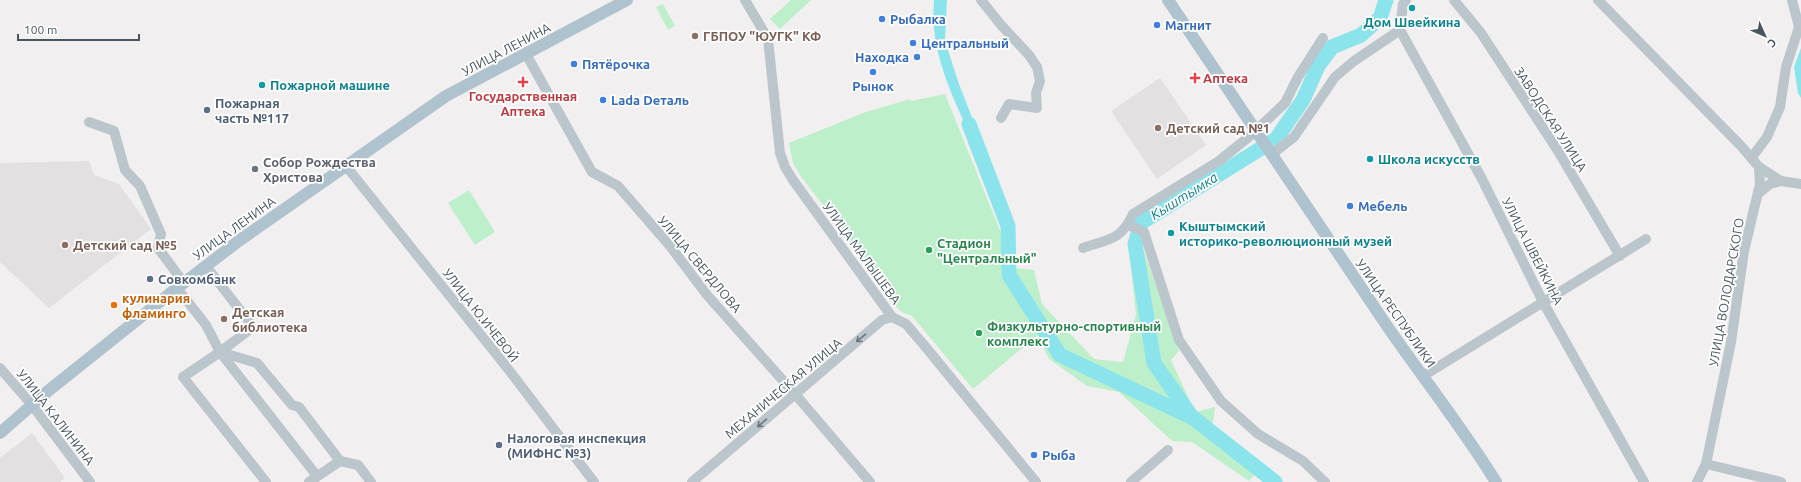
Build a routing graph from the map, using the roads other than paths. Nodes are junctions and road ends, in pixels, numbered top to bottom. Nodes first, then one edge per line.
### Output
1 (627, 0) edge
2 (745, 0) edge
3 (982, 0) edge
4 (1168, 0) edge
5 (1406, 0) edge
6 (1454, 0) edge
7 (1598, 0) edge
8 (1792, 0) edge
9 (1400, 30) junction
10 (1323, 38) dead end
11 (526, 54) junction
12 (1001, 118) dead end
13 (89, 122) dead end
14 (1256, 130) junction
15 (1268, 148) junction
16 (1752, 157) junction
17 (346, 166) junction
18 (1759, 167) junction
19 (1781, 181) junction
20 (1801, 184) edge
21 (1758, 194) junction
22 (1128, 225) junction
23 (1646, 239) dead end
24 (1083, 248) dead end
25 (1620, 256) junction
26 (206, 266) junction
27 (180, 286) junction
28 (1544, 302) junction
29 (892, 317) junction
30 (220, 352) junction
31 (0, 368) edge
32 (1424, 376) junction
33 (795, 394) junction
34 (32, 405) junction
35 (0, 433) edge
36 (1168, 450) dead end
37 (340, 461) junction
38 (1706, 464) junction
39 (318, 476) junction
40 (90, 482) edge
41 (266, 482) edge
42 (309, 482) edge
43 (371, 482) edge
44 (594, 482) edge
45 (692, 482) edge
46 (870, 482) edge
47 (1036, 482) edge
48 (1131, 482) edge
49 (1325, 482) edge
50 (1496, 482) edge
51 (1644, 482) edge
52 (1697, 482) edge
53 (1780, 482) edge

1 - 11 main road, УЛИЦА ЛЕНИНА
2 - 29 street, УЛИЦА МАЛЫШЕВА
3 - 12 street
4 - 14 main road, УЛИЦА РЕСПУБЛИКИ
5 - 9 street
6 - 25 street, ЗАВОДСКАЯ УЛИЦА
7 - 16 street
8 - 16 street
9 - 15 street
9 - 28 street, УЛИЦА ШВЕЙКИНА
10 - 14 street
11 - 17 main road, УЛИЦА ЛЕНИНА
11 - 33 street, УЛИЦА СВЕРДЛОВА
13 - 27 street
14 - 15 main road, УЛИЦА РЕСПУБЛИКИ
14 - 22 street
15 - 32 main road, УЛИЦА РЕСПУБЛИКИ
16 - 18 street
17 - 26 main road, УЛИЦА ЛЕНИНА
17 - 44 street, УЛИЦА Ю.ИЧЕВОЙ
18 - 19 street
18 - 21 street, УЛИЦА ВОЛОДАРСКОГО
19 - 20 street
19 - 21 street
21 - 38 street, УЛИЦА ВОЛОДАРСКОГО
22 - 24 street
22 - 49 street
23 - 25 street
25 - 28 street
26 - 27 main road, УЛИЦА ЛЕНИНА
26 - 30 street
27 - 30 street
27 - 34 main road, УЛИЦА ЛЕНИНА
28 - 32 street
28 - 51 street, УЛИЦА ШВЕЙКИНА
29 -> 33 street, МЕХАНИЧЕСКАЯ УЛИЦА
29 - 47 street, УЛИЦА МАЛЫШЕВА
30 - 37 street
30 - 39 street
30 - 41 street
31 - 34 street, УЛИЦА КАЛИНИНА
32 - 50 main road, УЛИЦА РЕСПУБЛИКИ
33 -> 45 street, МЕХАНИЧЕСКАЯ УЛИЦА
33 - 46 street, УЛИЦА СВЕРДЛОВА
34 - 35 main road, УЛИЦА ЛЕНИНА
34 - 40 street, УЛИЦА КАЛИНИНА
36 - 48 street
37 - 39 street
37 - 43 street
38 - 52 street, УЛИЦА ВОЛОДАРСКОГО
38 - 53 street
39 - 42 street

